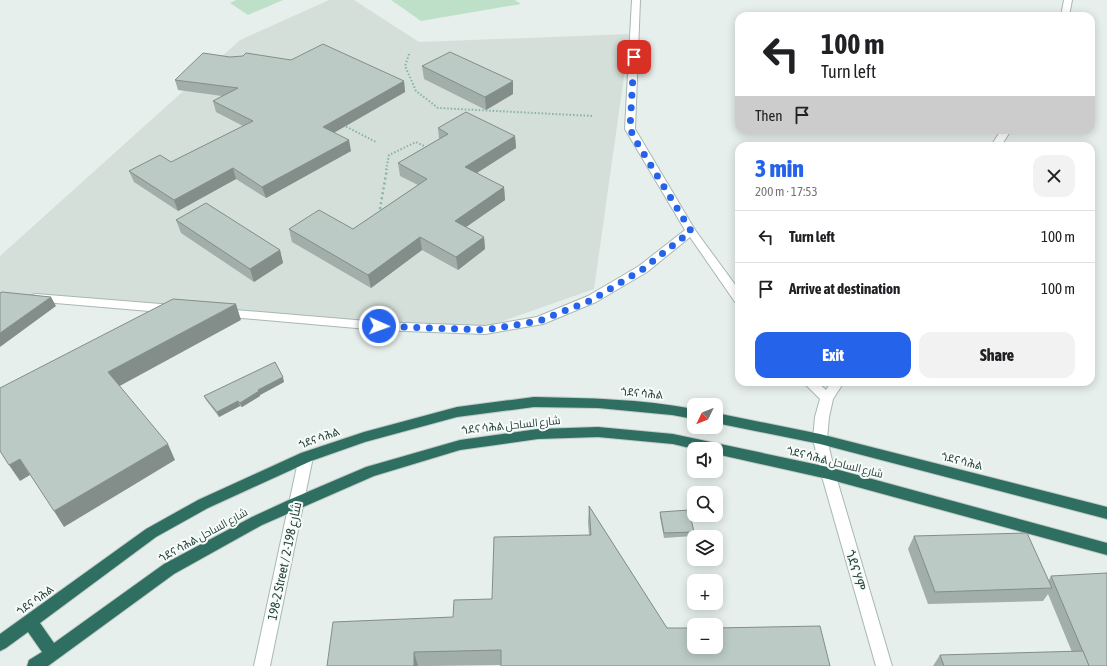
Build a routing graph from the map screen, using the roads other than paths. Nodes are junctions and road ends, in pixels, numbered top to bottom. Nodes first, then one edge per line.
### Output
1 (636, 0) edge
2 (1068, 0) edge
3 (1066, 12) edge
4 (691, 231) junction
5 (735, 293) edge
6 (24, 297) edge
7 (182, 310) edge
8 (213, 312) edge
9 (814, 386) edge
10 (835, 386) edge
11 (827, 398) junction
12 (687, 413) edge
13 (723, 419) edge
14 (820, 439) junction
15 (306, 457) junction
16 (828, 473) junction
17 (296, 503) junction
18 (1107, 513) edge
19 (1107, 549) edge
20 (30, 621) junction
21 (0, 643) edge
22 (52, 653) junction
23 (35, 666) edge
24 (262, 666) edge
25 (884, 666) edge

1 - 4 street
2 - 3 street
4 - 5 street
4 - 8 street
6 - 7 street
9 - 11 street
10 - 11 street, ጎደና ሃም
11 - 14 street, ጎደና ሃም
12 - 15 highway, ጎደና ሳሕል
13 - 14 highway, ጎደና ሳሕል
14 - 16 street, ጎደና ሃም
14 - 18 highway, ጎደና ሳሕል
15 - 17 street, 198-2 Street / شارع 198-2
15 - 20 highway, ጎደና ሳሕል
16 - 17 highway, ጎደና ሳሕል شارع الساحل
16 - 19 highway, ጎደና ሳሕል شارع الساحل
16 - 25 street, ጎደና ሃም
17 - 22 highway, ጎደና ሳሕል شارع الساحل
17 - 24 street, 198-2 Street / شارع 198-2
20 - 21 highway, ጎደና ሳሕል
20 - 22 highway
22 - 23 highway, ጎደና ሳሕል شارع الساحل

